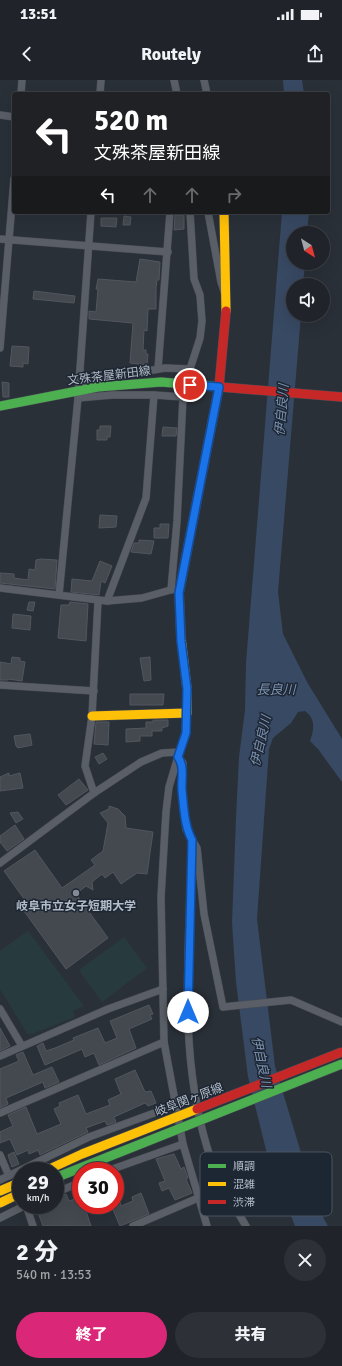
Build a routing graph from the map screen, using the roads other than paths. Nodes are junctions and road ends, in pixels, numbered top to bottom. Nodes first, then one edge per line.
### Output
1 (22, 80) edge
2 (101, 80) edge
3 (174, 80) edge
4 (204, 80) edge
5 (21, 92) edge
6 (100, 92) edge
7 (177, 92) edge
8 (207, 92) edge
9 (0, 115) edge
10 (12, 117) edge
11 (12, 199) edge
12 (91, 214) edge
13 (170, 214) edge
14 (190, 214) edge
15 (209, 214) edge
16 (224, 214) edge
17 (0, 239) edge
18 (8, 240) junction
19 (88, 247) junction
20 (168, 252) junction
21 (227, 300) junction
22 (0, 348) edge
23 (158, 369) junction
24 (219, 387) junction
25 (78, 391) junction
26 (154, 395) junction
27 (342, 397) edge
28 (0, 406) edge
29 (0, 588) edge
30 (175, 589) junction
31 (59, 595) junction
32 (98, 601) junction
33 (107, 602) junction
34 (0, 684) edge
35 (94, 691) junction
36 (187, 713) junction
37 (92, 716) junction
38 (179, 754) junction
39 (94, 793) junction
40 (192, 840) junction
41 (0, 863) edge
42 (163, 989) junction
43 (0, 1009) edge
44 (342, 1022) edge
45 (164, 1042) junction
46 (22, 1046) junction
47 (342, 1052) edge
48 (0, 1056) edge
49 (342, 1064) edge
50 (176, 1105) junction
51 (0, 1113) edge
52 (183, 1144) junction
53 (209, 1152) edge
54 (0, 1155) edge
55 (64, 1162) edge
56 (124, 1165) edge
57 (64, 1174) edge
58 (9, 1176) junction
59 (0, 1180) edge
60 (12, 1186) edge
61 (0, 1191) edge
62 (12, 1198) edge
63 (198, 1198) junction
64 (1, 1202) edge
65 (200, 1204) edge
66 (12, 1212) edge
67 (29, 1214) edge
68 (204, 1216) edge
69 (240, 1216) edge
70 (0, 1218) edge
71 (33, 1226) edge
72 (133, 1226) edge
73 (207, 1226) edge
74 (246, 1226) edge

1 - 5 street
2 - 6 street
3 - 7 street
4 - 8 street
9 - 10 street
11 - 18 street
12 - 19 street
13 - 20 street
14 - 23 street
15 - 21 street
16 - 21 main road
17 - 18 street
18 - 19 street
18 - 22 street
19 - 20 street
19 - 25 street
20 - 23 street
21 - 24 main road
23 - 25 street
24 - 25 main road, 文殊茶屋新田線
24 - 27 main road, 文殊茶屋新田線
24 - 30 main road
25 - 26 street
25 - 28 main road, 文殊茶屋新田線
25 - 31 street
26 - 30 street
26 - 33 street
29 - 31 street
30 - 33 street
30 - 36 main road
31 - 32 street
32 - 33 street
32 - 35 street
34 - 35 street
35 - 37 street
36 - 37 main road
36 - 38 street
37 - 39 street
38 - 39 street
38 - 40 street
38 - 42 street
39 - 41 street
40 - 44 street
40 - 53 street
42 - 45 street
42 - 46 street
43 - 46 street
45 - 50 street
45 - 51 street
46 - 48 street
47 - 55 main road, 岐阜関ヶ原線, bridge
49 - 57 main road, 岐阜関ヶ原線, bridge
50 - 52 street
50 - 58 street
52 - 56 street
52 - 63 street
54 - 58 street
58 - 59 street
60 - 61 main road
62 - 64 main road
63 - 65 street
63 - 72 street
66 - 70 street
67 - 71 street
68 - 73 street
69 - 74 street

